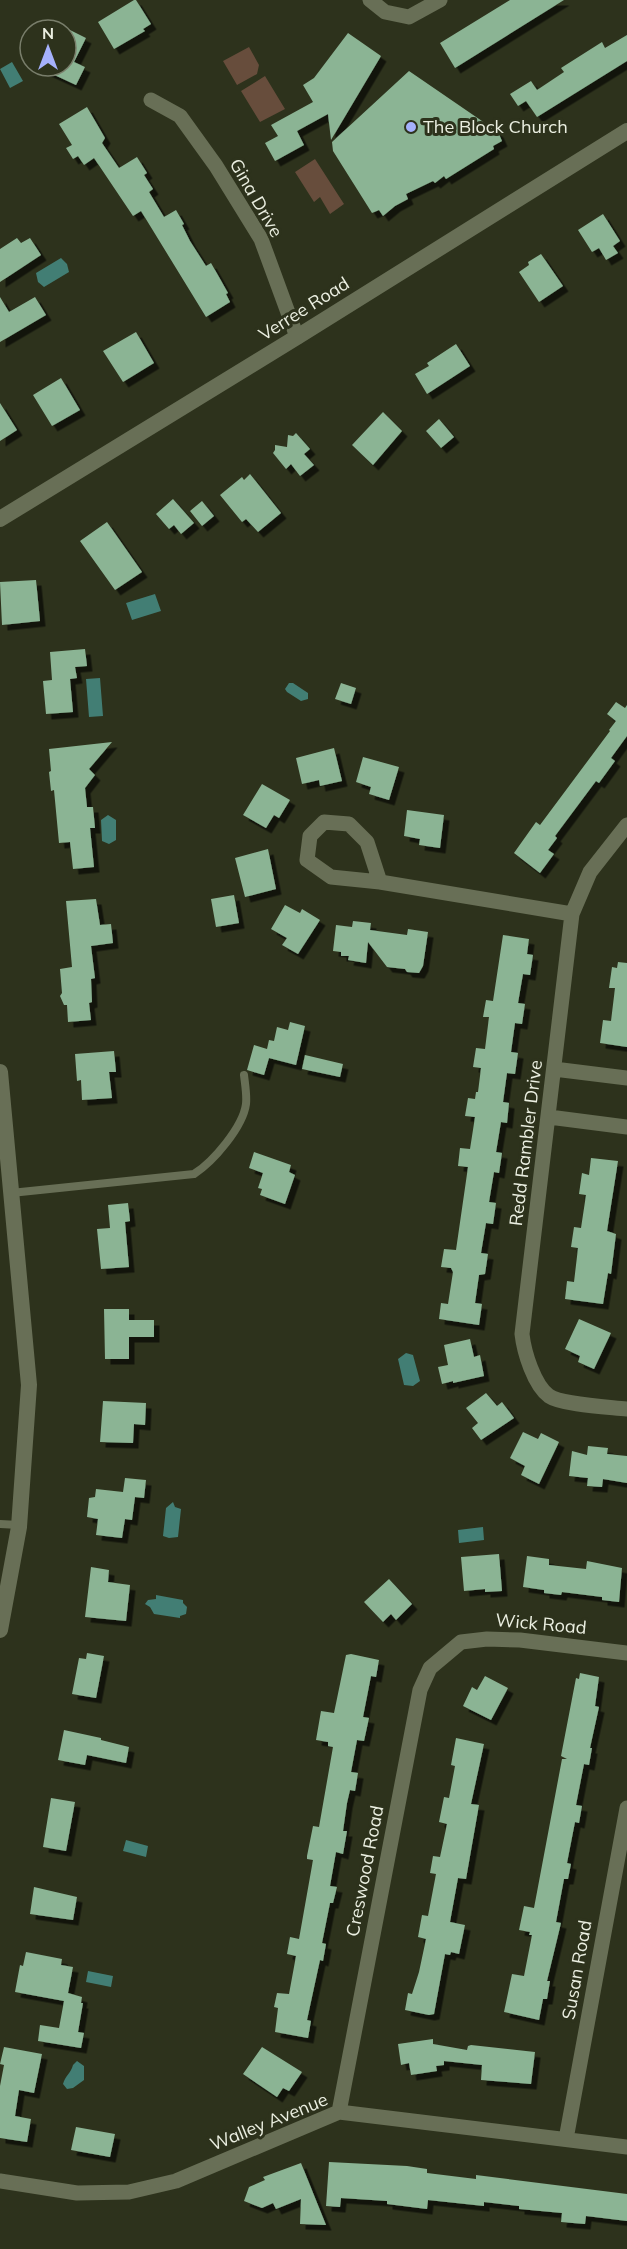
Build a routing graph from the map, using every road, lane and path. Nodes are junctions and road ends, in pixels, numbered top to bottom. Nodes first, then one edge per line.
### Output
1 (440, 0) edge
2 (373, 2) edge
3 (151, 100) dead end
4 (627, 131) edge
5 (297, 337) junction
6 (0, 519) edge
7 (627, 825) edge
8 (380, 882) junction
9 (572, 914) junction
10 (555, 1069) junction
11 (0, 1072) edge
12 (244, 1076) dead end
13 (627, 1077) edge
14 (549, 1117) junction
15 (627, 1127) edge
16 (11, 1193) junction
17 (627, 1409) edge
18 (0, 1524) edge
19 (19, 1526) junction
20 (0, 1630) edge
21 (453, 1648) joint
22 (627, 1653) edge
23 (627, 1808) edge
24 (339, 2112) junction
25 (566, 2139) junction
26 (627, 2147) edge
27 (0, 2181) edge

1 - 2 street
3 - 5 street, Gina Drive
4 - 5 main road, Verree Road
5 - 6 main road, Verree Road
7 - 9 street, Redd Rambler Drive
8 - 8 street
8 - 9 street
9 - 10 street, Redd Rambler Drive
10 - 13 street
10 - 14 street, Redd Rambler Drive
11 - 16 main road
12 - 16 lane
14 - 15 street
14 - 17 street, Redd Rambler Drive
16 - 19 main road
18 - 19 lane
19 - 20 main road
21 - 22 street, Wick Road
21 - 24 street, Creswood Road
23 - 25 street, Susan Road
24 - 25 street, Walley Avenue
24 - 27 street, Walley Avenue
25 - 26 street, Walley Avenue

